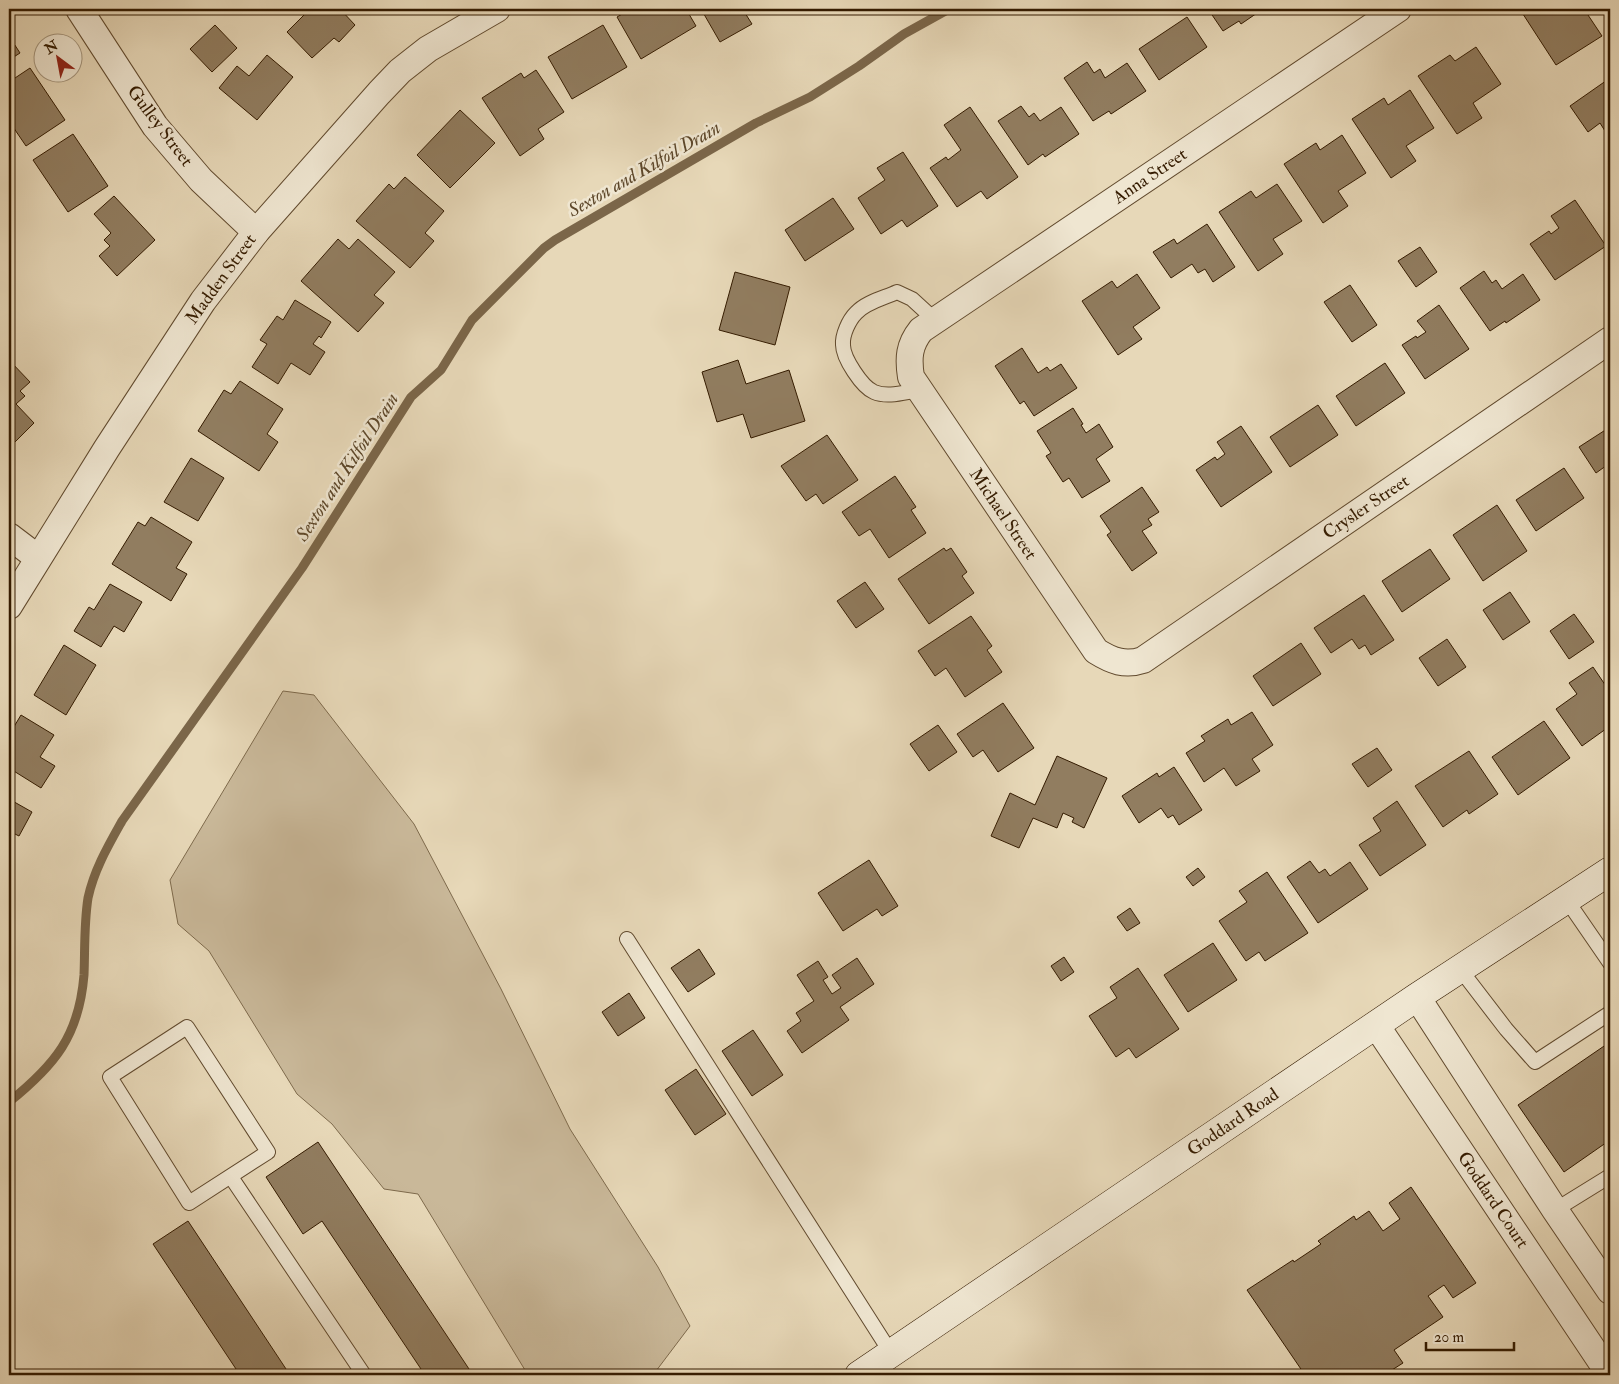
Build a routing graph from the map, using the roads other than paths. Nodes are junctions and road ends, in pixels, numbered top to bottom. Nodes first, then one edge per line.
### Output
1 (79, 9) edge
2 (497, 9) edge
3 (1398, 9) edge
4 (256, 232) junction
5 (936, 321) junction
6 (1610, 340) edge
7 (910, 351) joint
8 (920, 390) junction
9 (9, 536) edge
10 (38, 558) junction
11 (9, 606) edge
12 (1118, 662) joint
13 (1610, 871) edge
14 (1566, 898) junction
15 (627, 939) dead end
16 (1610, 963) edge
17 (1460, 969) junction
18 (1417, 997) junction
19 (1610, 1012) edge
20 (1376, 1025) junction
21 (1610, 1176) edge
22 (231, 1177) junction
23 (1555, 1210) junction
24 (1610, 1291) edge
25 (891, 1353) junction
26 (364, 1375) edge
27 (859, 1375) edge
28 (1610, 1375) edge

1 - 4 street, Gulley Street
2 - 4 street, Madden Street
3 - 5 street, Anna Street
4 - 10 street, Madden Street
5 - 7 street, Anna Street
5 - 8 lane
6 - 12 street, Crysler Street
7 - 8 street, Michael Street
8 - 12 street, Michael Street
9 - 10 street
10 - 11 street, Madden Street
13 - 14 main road, Goddard Road
14 - 16 lane
14 - 17 main road, Goddard Road
15 - 25 lane
17 - 18 main road, Goddard Road
17 - 19 lane
18 - 20 main road, Goddard Road
18 - 23 street
20 - 25 main road, Goddard Road
20 - 28 street, Goddard Court
21 - 23 lane
22 - 22 lane
22 - 26 lane
23 - 24 street
25 - 27 main road, Goddard Road

